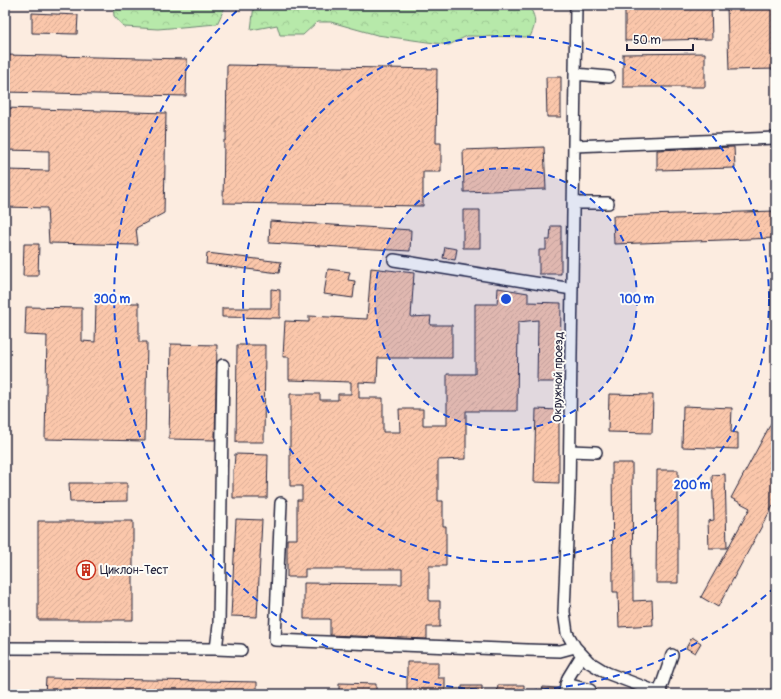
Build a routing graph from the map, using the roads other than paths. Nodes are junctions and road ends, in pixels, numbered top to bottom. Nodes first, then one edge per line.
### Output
1 (576, 5) edge
2 (575, 74) junction
3 (609, 77) dead end
4 (776, 138) edge
5 (574, 146) junction
6 (573, 203) junction
7 (608, 203) dead end
8 (394, 260) dead end
9 (572, 289) junction
10 (223, 365) dead end
11 (570, 451) junction
12 (596, 452) dead end
13 (281, 503) dead end
14 (5, 648) edge
15 (216, 649) junction
16 (241, 650) dead end
17 (579, 651) junction
18 (672, 655) dead end
19 (565, 689) edge
20 (590, 690) dead end
21 (661, 693) edge

1 - 2 street, Окружной проезд
2 - 3 street
2 - 5 street, Окружной проезд
4 - 5 street
5 - 6 street, Окружной проезд
6 - 7 street
6 - 9 street, Окружной проезд
8 - 9 street
9 - 11 street, Окружной проезд
10 - 15 street
11 - 12 street
11 - 17 street, Окружной проезд
13 - 17 street
14 - 15 street
15 - 16 street
17 - 19 street
17 - 21 street, Окружной проезд
18 - 21 street
19 - 20 street

